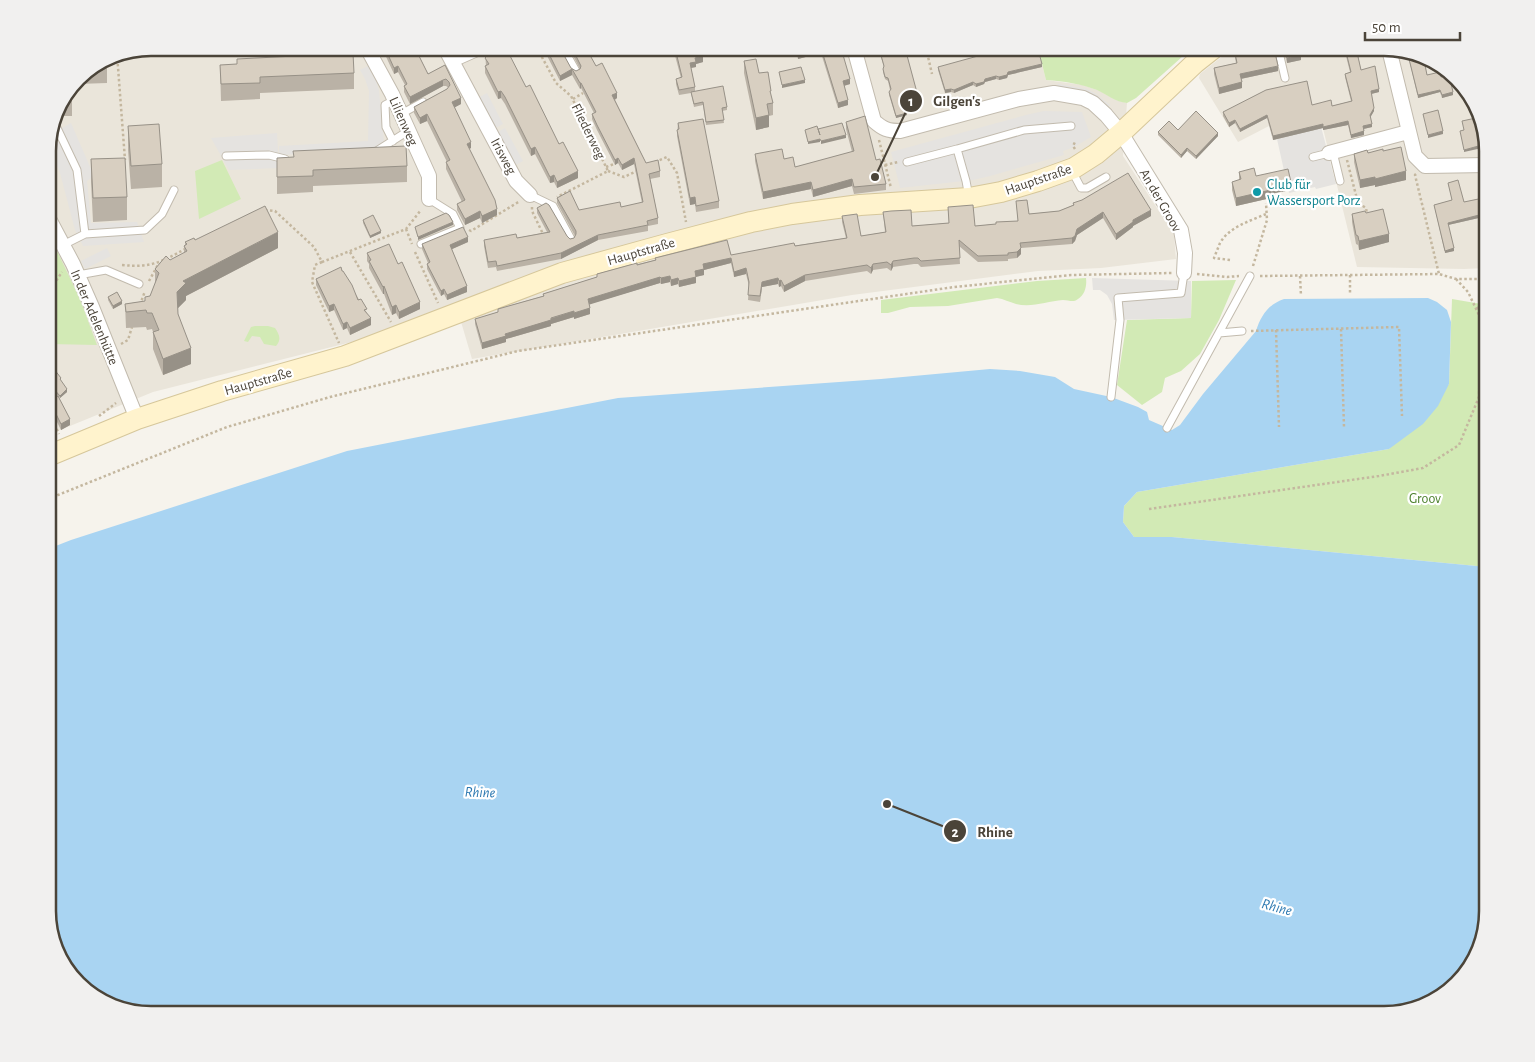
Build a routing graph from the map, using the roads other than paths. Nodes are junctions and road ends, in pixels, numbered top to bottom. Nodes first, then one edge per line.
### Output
1 (370, 56) edge
2 (450, 56) edge
3 (568, 56) edge
4 (856, 56) edge
5 (1204, 56) edge
6 (1280, 56) edge
7 (1391, 56) edge
8 (576, 71) edge
9 (1285, 78) dead end
10 (430, 98) edge
11 (395, 100) junction
12 (401, 114) junction
13 (1070, 126) dead end
14 (58, 131) edge
15 (408, 131) junction
16 (1408, 132) junction
17 (1121, 133) junction
18 (393, 141) junction
19 (957, 149) junction
20 (1335, 152) junction
21 (367, 155) edge
22 (226, 156) dead end
23 (1313, 157) dead end
24 (296, 158) edge
25 (907, 162) dead end
26 (1479, 165) edge
27 (1071, 169) junction
28 (1106, 177) dead end
29 (1340, 181) dead end
30 (174, 190) dead end
31 (530, 195) joint
32 (969, 198) junction
33 (430, 199) joint
34 (56, 231) edge
35 (85, 234) junction
36 (571, 239) edge
37 (421, 244) edge
38 (63, 245) junction
39 (75, 270) junction
40 (1184, 273) joint
41 (1250, 276) road end
42 (138, 284) dead end
43 (1242, 331) road end
44 (1219, 333) junction
45 (1111, 398) dead end
46 (137, 419) junction
47 (1167, 428) dead end
48 (56, 453) edge

1 - 11 street, Lilienweg
2 - 31 street, Irisweg
3 - 8 lane
4 - 17 street, An der Groov
5 - 17 main road, Hauptstraße
6 - 9 lane
7 - 16 street
10 - 12 lane
11 - 12 street, Lilienweg
11 - 18 lane
12 - 15 street, Lilienweg
13 - 19 lane
14 - 35 lane
15 - 18 lane
15 - 33 street, Lilienweg
16 - 20 street
16 - 26 street
17 - 27 main road, Hauptstraße
17 - 40 street, An der Groov
18 - 21 lane
19 - 25 lane
19 - 32 lane
20 - 23 lane
20 - 29 lane
22 - 24 lane
27 - 28 lane
27 - 32 main road, Hauptstraße
30 - 35 lane
31 - 36 lane
32 - 46 main road, Hauptstraße
33 - 37 lane
34 - 38 street, In der Adelenhütte
35 - 38 lane
38 - 39 street, In der Adelenhütte
39 - 42 lane
39 - 46 street, In der Adelenhütte
40 - 45 lane
41 - 44 lane
43 - 44 lane
44 - 47 lane
46 - 48 main road, Hauptstraße

